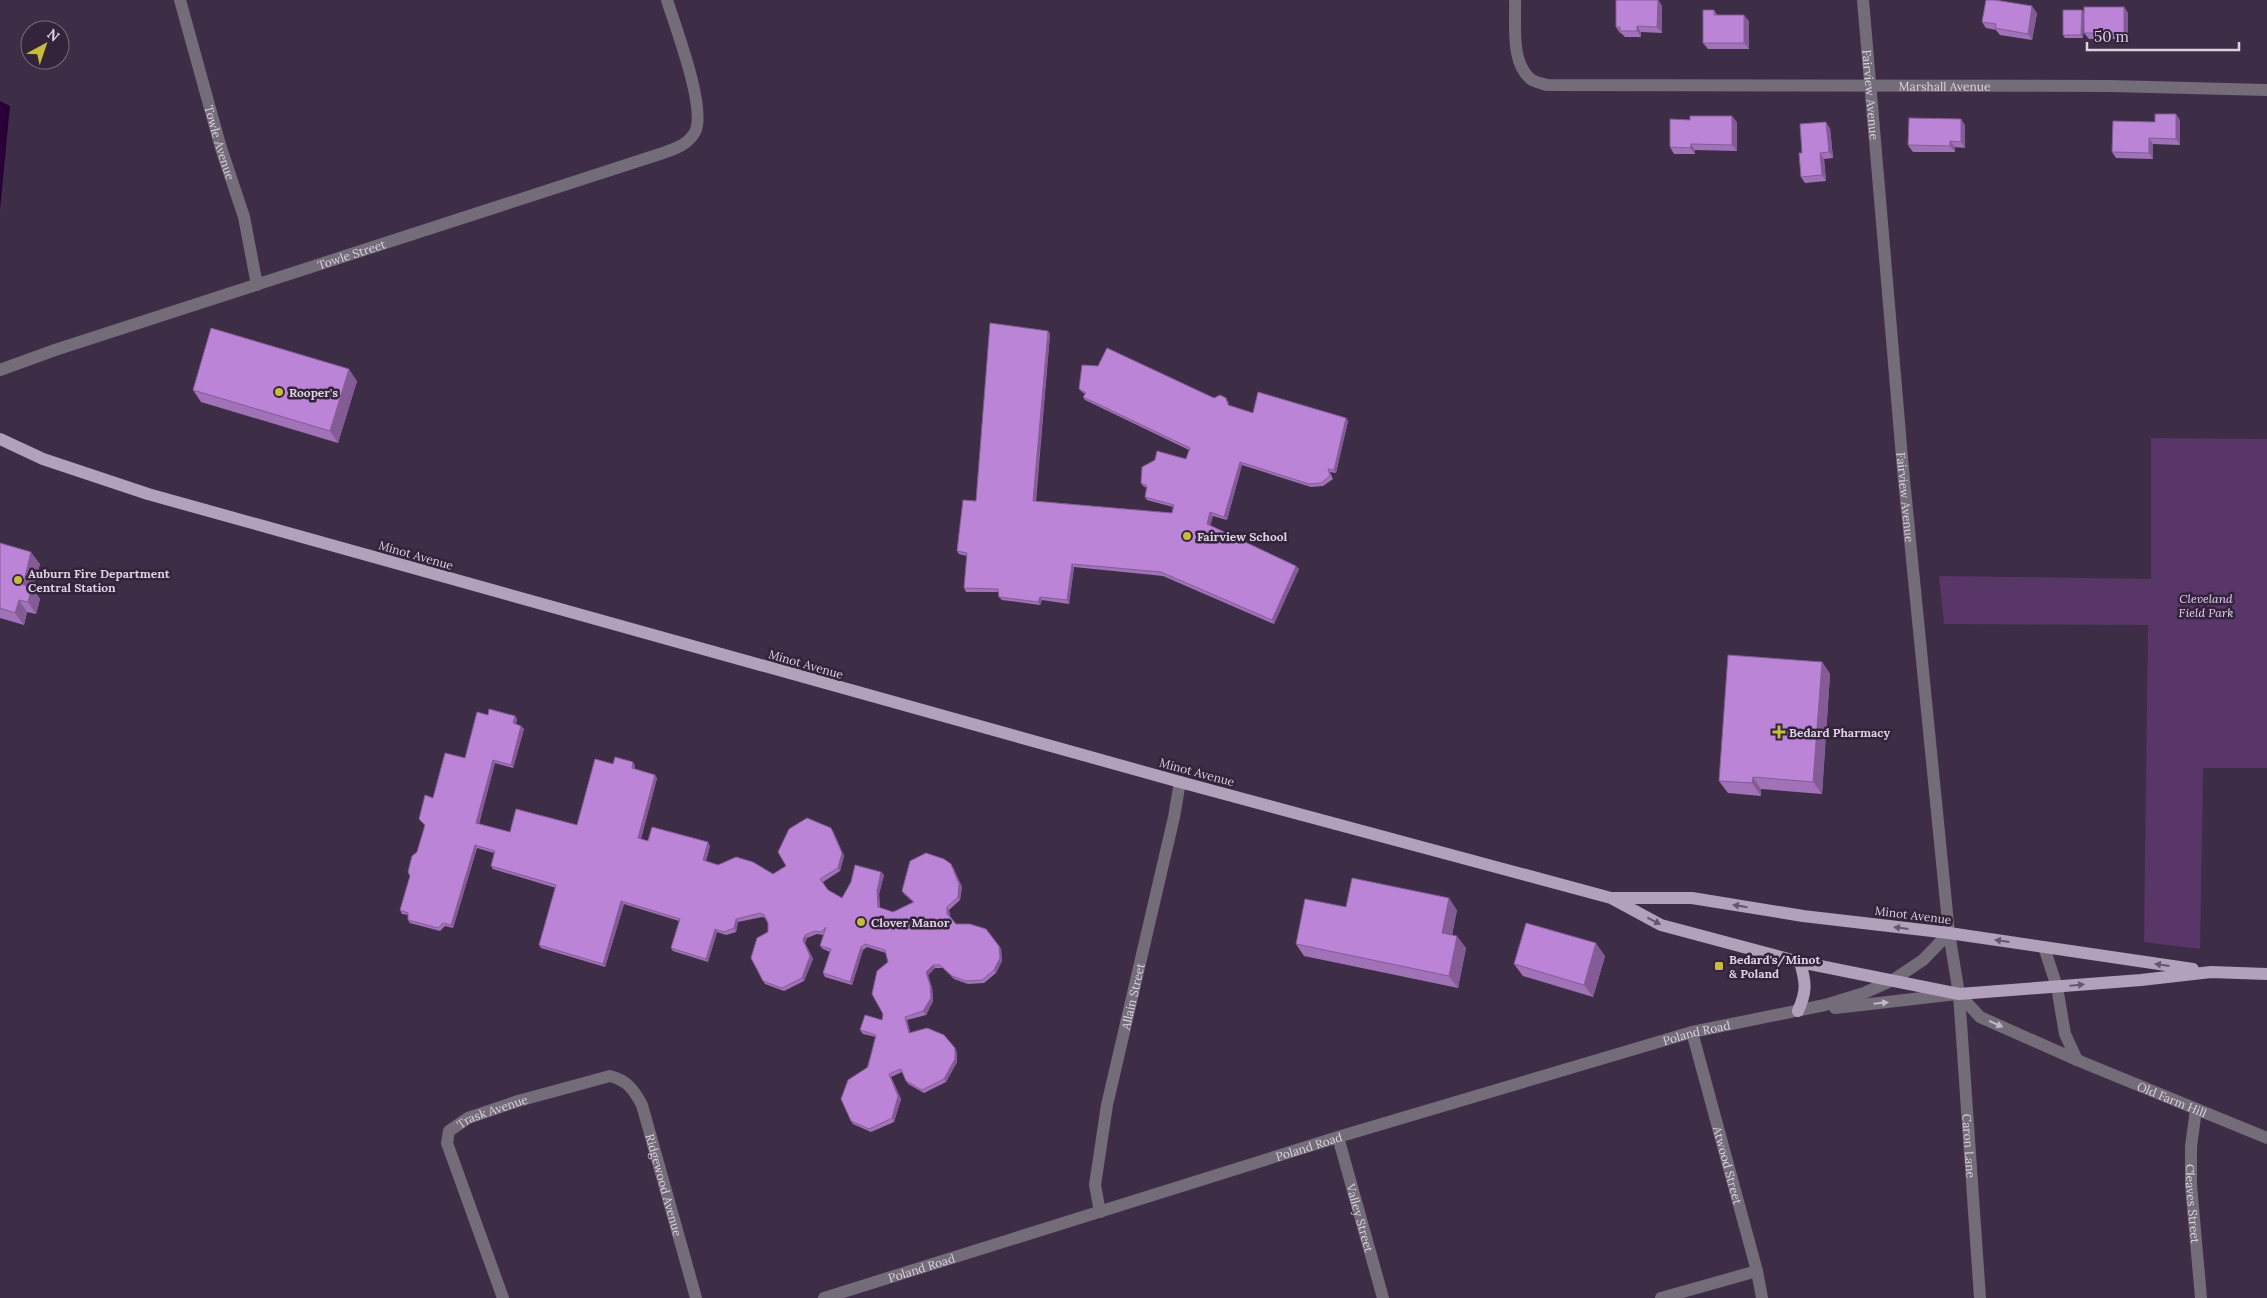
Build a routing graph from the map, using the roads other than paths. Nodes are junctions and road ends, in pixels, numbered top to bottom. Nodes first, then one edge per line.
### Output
1 (180, 0) edge
2 (667, 0) edge
3 (1515, 0) edge
4 (1863, 0) edge
5 (1872, 86) junction
6 (2267, 90) edge
7 (258, 285) junction
8 (0, 370) edge
9 (0, 438) edge
10 (1180, 782) junction
11 (1611, 898) junction
12 (1949, 933) junction
13 (2044, 947) junction
14 (1800, 962) junction
15 (2211, 972) junction
16 (2267, 974) edge
17 (1893, 980) junction
18 (2057, 987) junction
19 (1959, 994) junction
20 (1798, 1011) junction
21 (1692, 1032) junction
22 (2077, 1060) junction
23 (621, 1079) joint
24 (2196, 1109) junction
25 (1338, 1137) junction
26 (2267, 1138) edge
27 (1100, 1212) junction
28 (1757, 1271) junction
29 (860, 1293) edge
30 (502, 1298) edge
31 (696, 1298) edge
32 (824, 1298) edge
33 (1383, 1298) edge
34 (1661, 1298) edge
35 (1762, 1298) edge
36 (1980, 1298) edge
37 (2201, 1298) edge

1 - 7 street, Towle Avenue
2 - 7 street, Towle Street
3 - 5 street, Marshall Avenue
4 - 5 street, Fairview Avenue
5 - 6 street, Marshall Avenue
5 - 12 street, Fairview Avenue
7 - 8 street, Towle Street
9 - 10 main road, Minot Avenue
10 - 11 main road, Minot Avenue
10 - 27 street, Allain Street
12 -> 11 main road, Minot Avenue
11 -> 14 main road, Minot Avenue
13 -> 12 main road, Minot Avenue
12 - 17 street, Poland Road
12 - 19 street, Fairview Avenue
15 -> 13 main road, Minot Avenue
13 - 18 street
14 - 17 main road, Minot Avenue
14 - 20 main road
15 - 16 main road
18 -> 15 main road, Minot Avenue
17 - 19 main road, Minot Avenue
17 - 20 street, Poland Road
18 - 19 main road, Minot Avenue
18 - 22 street
20 -> 19 street, Poland Road
19 -> 22 street, Old Farm Hill
19 - 36 street, Caron Lane
20 - 21 street, Poland Road
21 - 25 street, Poland Road
21 - 28 street, Atwood Street
22 - 24 street, Old Farm Hill
23 - 30 street, Trask Avenue
23 - 31 street, Ridgewood Avenue
24 - 26 street, Old Farm Hill
24 - 37 street, Cleaves Street
25 - 27 street, Poland Road
25 - 33 street, Valley Street
27 - 29 street, Poland Road
28 - 34 street
28 - 35 street, Atwood Street
29 - 32 street, Poland Road

